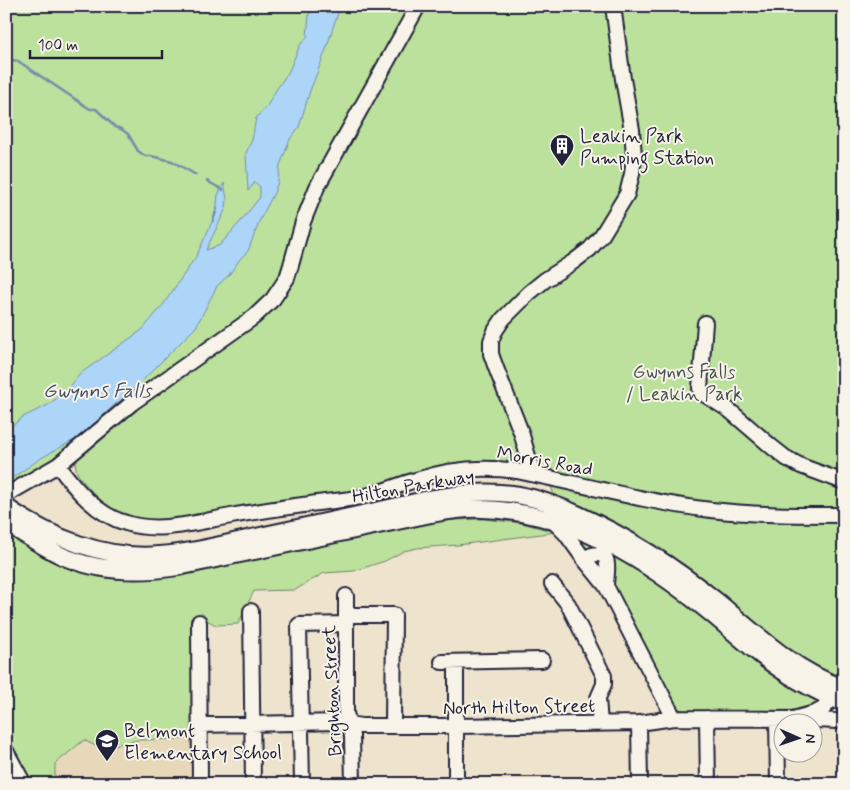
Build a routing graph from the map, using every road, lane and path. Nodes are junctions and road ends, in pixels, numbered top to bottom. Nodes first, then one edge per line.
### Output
1 (418, 6) edge
2 (613, 6) edge
3 (705, 323) dead end
4 (58, 465) junction
5 (533, 474) junction
6 (844, 482) edge
7 (7, 509) edge
8 (844, 515) edge
9 (552, 520) junction
10 (552, 584) dead end
11 (346, 596) dead end
12 (251, 611) dead end
13 (346, 620) junction
14 (198, 622) dead end
15 (542, 660) dead end
16 (840, 697) edge
17 (815, 712) edge
18 (674, 718) junction
19 (707, 718) junction
20 (772, 719) edge
21 (822, 720) edge
22 (837, 721) dead end
23 (301, 723) junction
24 (639, 723) junction
25 (252, 724) junction
26 (349, 724) junction
27 (600, 724) junction
28 (200, 725) junction
29 (393, 726) junction
30 (456, 726) junction
31 (6, 751) edge
32 (778, 762) edge
33 (24, 784) edge
34 (200, 784) edge
35 (252, 784) edge
36 (302, 784) edge
37 (353, 784) edge
38 (456, 784) edge
39 (640, 784) edge
40 (708, 784) edge
41 (778, 784) edge

1 - 4 street
2 - 5 street
3 - 6 street
4 - 5 street, Morris Road
4 - 7 street
5 - 8 street, Morris Road
7 - 9 main road, Hilton Parkway
7 - 16 main road, Hilton Parkway
9 - 16 main road, Hilton Parkway
9 - 18 street
10 - 27 street
11 - 13 street, Brighton Street
12 - 25 street
13 - 23 street
13 - 26 street, Brighton Street
13 - 29 street
14 - 28 street
15 - 30 street
16 - 17 street, North Hilton Street
18 - 19 street, North Hilton Street
18 - 24 street, North Hilton Street
19 - 20 street, North Hilton Street
19 - 40 street
21 - 22 street
23 - 25 street, North Hilton Street
23 - 26 street, North Hilton Street
23 - 36 street
24 - 27 street, North Hilton Street
24 - 39 street
25 - 28 street, North Hilton Street
25 - 35 street
26 - 29 street, North Hilton Street
26 - 37 street, Brighton Street
27 - 30 street, North Hilton Street
28 - 34 street
29 - 30 street, North Hilton Street
30 - 38 street
31 - 33 street
32 - 41 street

